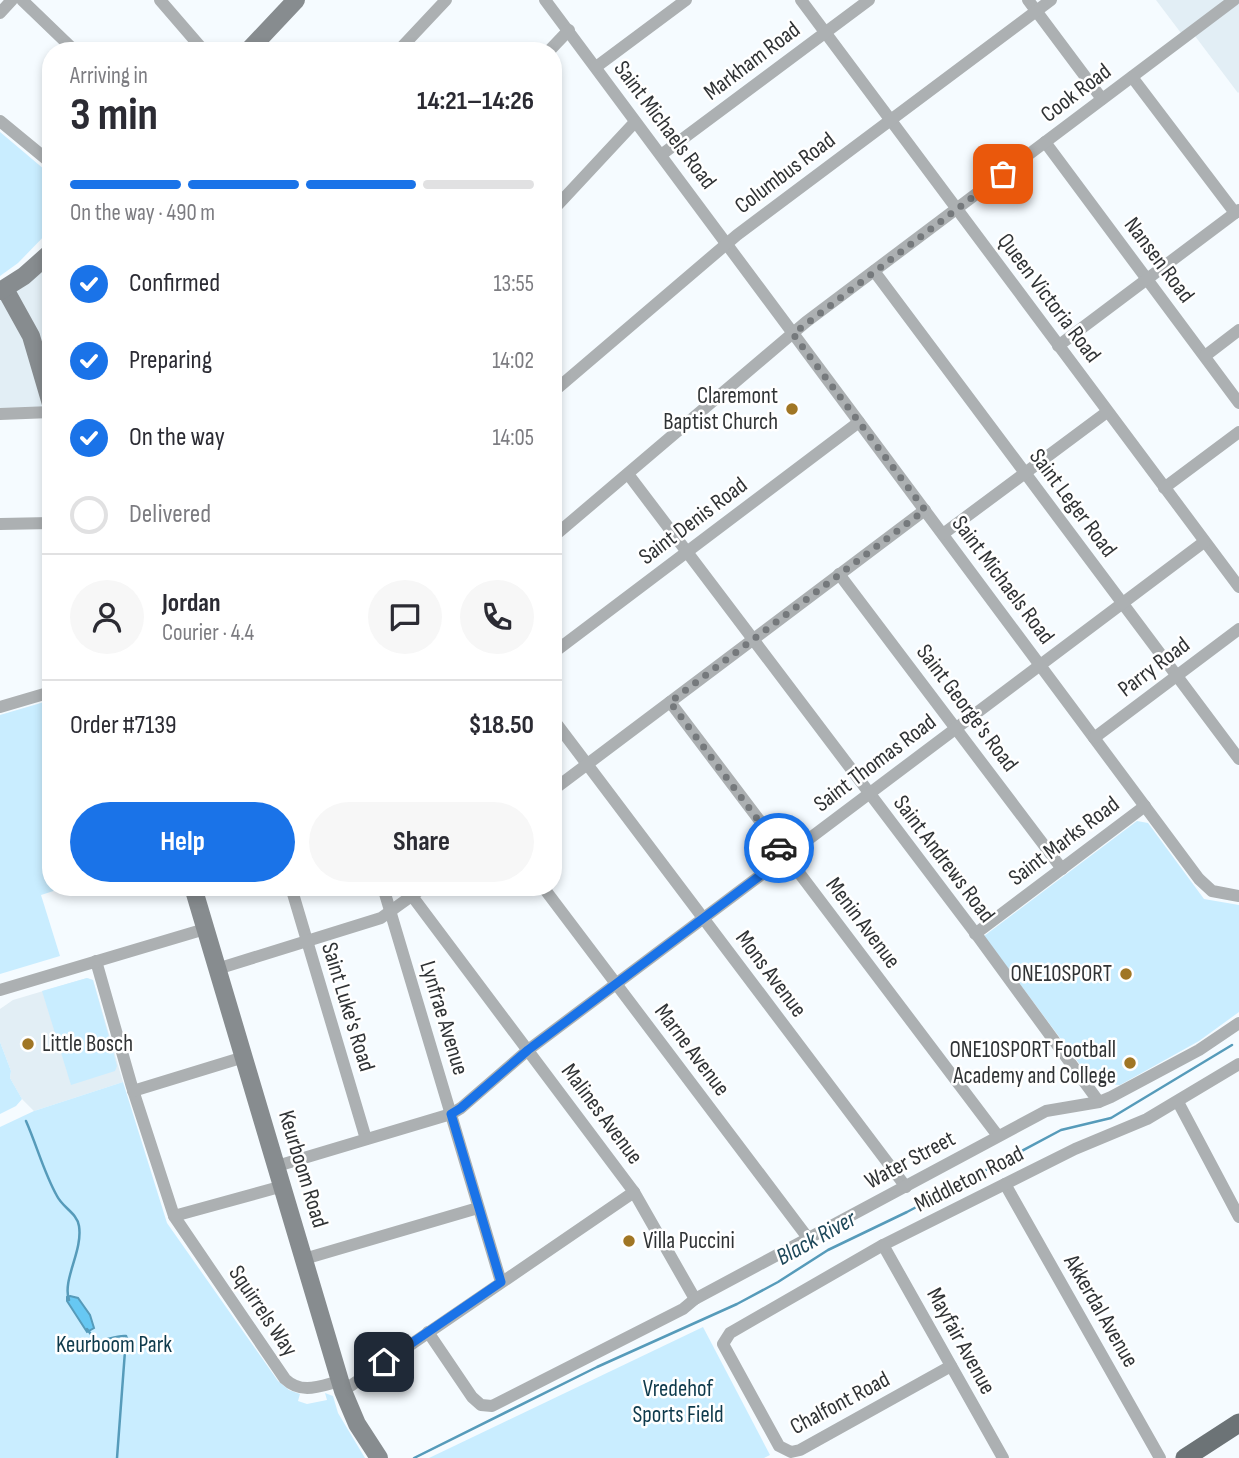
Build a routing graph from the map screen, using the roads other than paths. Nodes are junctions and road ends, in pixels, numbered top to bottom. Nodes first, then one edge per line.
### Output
1 (12, 0) edge
2 (22, 0) edge
3 (160, 0) edge
4 (296, 0) edge
5 (446, 0) edge
6 (545, 0) edge
7 (685, 0) edge
8 (801, 0) edge
9 (869, 0) edge
10 (1028, 0) edge
11 (1051, 0) edge
12 (1234, 0) edge
13 (1036, 11) junction
14 (0, 13) edge
15 (569, 30) junction
16 (825, 33) junction
17 (66, 42) edge
18 (196, 42) edge
19 (256, 42) edge
20 (406, 42) edge
21 (558, 42) edge
22 (596, 67) junction
23 (1132, 77) junction
24 (1102, 99) junction
25 (0, 121) edge
26 (890, 121) junction
27 (635, 122) junction
28 (1045, 142) junction
29 (661, 155) junction
30 (42, 156) edge
31 (562, 199) edge
32 (957, 209) junction
33 (1237, 212) edge
34 (727, 244) junction
35 (42, 259) edge
36 (874, 271) junction
37 (1146, 279) junction
38 (7, 287) edge
39 (1239, 330) edge
40 (793, 334) junction
41 (1058, 346) junction
42 (1205, 356) junction
43 (42, 373) edge
44 (562, 384) edge
45 (1239, 403) edge
46 (42, 412) edge
47 (1107, 412) junction
48 (0, 414) edge
49 (859, 422) junction
50 (1239, 432) edge
51 (628, 474) junction
52 (1025, 474) junction
53 (1164, 488) junction
54 (925, 510) junction
55 (42, 523) edge
56 (0, 524) edge
57 (562, 529) edge
58 (943, 534) junction
59 (1204, 542) junction
60 (686, 553) junction
61 (839, 574) junction
62 (1239, 587) edge
63 (1122, 604) junction
64 (1239, 629) edge
65 (752, 640) junction
66 (562, 646) edge
67 (1041, 665) junction
68 (1177, 676) junction
69 (42, 695) edge
70 (670, 702) junction
71 (0, 707) edge
72 (956, 728) junction
73 (562, 731) edge
74 (1094, 738) junction
75 (1239, 759) edge
76 (587, 765) junction
77 (562, 783) edge
78 (868, 794) junction
79 (1145, 806) junction
80 (786, 856) junction
81 (1062, 869) junction
82 (196, 896) edge
83 (294, 896) edge
84 (386, 896) edge
85 (412, 896) joint
86 (549, 896) edge
87 (1239, 896) edge
88 (391, 913) junction
89 (703, 918) junction
90 (205, 929) junction
91 (975, 934) junction
92 (307, 941) junction
93 (96, 961) junction
94 (217, 969) junction
95 (615, 984) junction
96 (0, 990) edge
97 (1236, 1030) edge
98 (528, 1050) junction
99 (244, 1057) junction
100 (1239, 1064) edge
101 (133, 1091) junction
102 (1099, 1102) junction
103 (1178, 1102) junction
104 (451, 1114) junction
105 (998, 1136) junction
106 (366, 1139) junction
107 (277, 1167) junction
108 (1005, 1184) junction
109 (282, 1186) junction
110 (906, 1187) junction
111 (634, 1192) junction
112 (478, 1208) junction
113 (174, 1216) junction
114 (1239, 1217) edge
115 (808, 1238) junction
116 (883, 1245) junction
117 (304, 1259) junction
118 (501, 1282) junction
119 (695, 1299) junction
120 (428, 1332) junction
121 (723, 1341) joint
122 (951, 1366) junction
123 (341, 1386) junction
124 (1239, 1423) edge
125 (379, 1458) edge
126 (1003, 1458) edge
127 (1160, 1458) edge
128 (1185, 1458) edge

1 - 14 street
2 - 17 street
3 - 18 street
4 - 19 main road
5 - 20 street
6 - 15 street, Saint Michaels Road
7 - 22 street
8 - 16 street, Queen Victoria Road
9 - 16 street, Markham Road
10 - 13 street
11 - 13 street, Columbus Road
12 - 23 street, Cook Road
13 - 24 street
13 - 26 street, Columbus Road
15 - 21 street
15 - 22 street, Saint Michaels Road
16 - 26 street, Queen Victoria Road
16 - 29 street, Markham Road
22 - 27 street, Saint Michaels Road
23 - 24 street, Cook Road
23 - 33 street
24 - 28 street, Cook Road
25 - 30 street
26 - 32 street, Queen Victoria Road
26 - 34 street, Columbus Road
27 - 29 street, Saint Michaels Road
27 - 31 street
28 - 32 street, Cook Road
28 - 37 street, Nansen Road
29 - 34 street, Saint Michaels Road
32 - 36 street, Cook Road
32 - 41 street, Queen Victoria Road
33 - 37 street
34 - 40 street, Saint Michaels Road
34 - 44 street, Columbus Road
35 - 38 main road
36 - 40 street, Cook Road
36 - 52 street, Saint Leger Road
37 - 41 street
37 - 42 street, Nansen Road
38 - 43 main road
39 - 42 street
40 - 49 street, Saint Michaels Road
40 - 51 street, Cook Road
41 - 47 street, Queen Victoria Road
42 - 45 street, Nansen Road
46 - 48 street
47 - 52 street
47 - 53 street, Queen Victoria Road
49 - 54 street, Saint Michaels Road
49 - 60 street, Saint Denis Road
50 - 53 street
51 - 57 street, Cook Road
51 - 60 street, Saint Andrews Road
52 - 58 street
52 - 63 street, Saint Leger Road
53 - 59 street, Queen Victoria Road
54 - 58 street, Saint Michaels Road
54 - 61 street
55 - 56 street
58 - 67 street, Saint Michaels Road
59 - 62 street, Queen Victoria Road
59 - 63 street, Saint Thomas Road
60 - 65 street, Saint Andrews Road
60 - 66 street, Saint Denis Road
61 - 65 street
61 - 72 street, Saint George's Road
63 - 67 street, Saint Thomas Road
63 - 68 street, Saint Leger Road
64 - 68 street, Parry Road
65 - 70 street
65 - 78 street, Saint Andrews Road
67 - 72 street, Saint Thomas Road
67 - 74 street, Saint Michaels Road
68 - 74 street, Parry Road
68 - 75 street, Saint Leger Road
69 - 71 street
70 - 76 street
70 - 80 street, Menin Avenue
72 - 78 street, Saint Thomas Road
72 - 81 street, Saint George's Road
73 - 76 street, Mons Avenue
74 - 79 street, Saint Michaels Road
76 - 77 street
76 - 89 street, Mons Avenue
78 - 80 street, Saint Thomas Road
78 - 91 street, Saint Andrews Road
79 - 81 street, Saint Marks Road
79 - 87 street, Saint Michaels Road
80 - 89 street, Saint Thomas Road
80 - 105 street, Menin Avenue
81 - 91 street, Saint Marks Road
82 - 90 main road, Keurboom Road
83 - 92 street, Saint Luke's Road
84 - 88 street, Lynfrae Avenue
85 - 88 street
85 - 98 street, Malines Avenue
86 - 95 street, Marne Avenue
88 - 92 street
88 - 104 street, Lynfrae Avenue
89 - 95 street, Saint Thomas Road
89 - 110 street, Mons Avenue
90 - 93 street
90 - 94 main road, Keurboom Road
91 - 102 street, Saint Andrews Road
92 - 94 street
92 - 106 street, Saint Luke's Road
93 - 96 street
93 - 101 street, Squirrels Way
94 - 99 main road, Keurboom Road
95 - 98 street, Saint Thomas Road
95 - 115 street, Marne Avenue
97 - 102 street, Water Street
98 - 104 street, Saint Thomas Road
98 - 111 street, Malines Avenue
99 - 101 street
99 - 107 main road, Keurboom Road
100 - 103 street, Middleton Road
101 - 113 street, Squirrels Way
102 - 105 street, Water Street
103 - 108 street, Middleton Road
103 - 114 street
104 - 106 street, Saint Thomas Road
104 - 112 street, Lynfrae Avenue
105 - 110 street, Water Street
106 - 107 street, Saint Thomas Road
107 - 109 main road, Keurboom Road
108 - 116 street, Middleton Road
108 - 127 street, Akkerdal Avenue
109 - 113 street
109 - 117 main road, Keurboom Road
110 - 115 street, Water Street
111 - 118 street
111 - 119 street, Malines Avenue
112 - 117 street
112 - 118 street, Lynfrae Avenue
113 - 123 street, Squirrels Way
115 - 119 street, Water Street
116 - 121 street, Middleton Road
116 - 122 street, Mayfair Avenue
117 - 123 main road, Keurboom Road
118 - 120 street
119 - 120 street, Water Street
120 - 123 street
121 - 122 street, Chalfont Road
122 - 126 street, Mayfair Avenue
123 - 125 main road, Keurboom Road
124 - 128 main road

